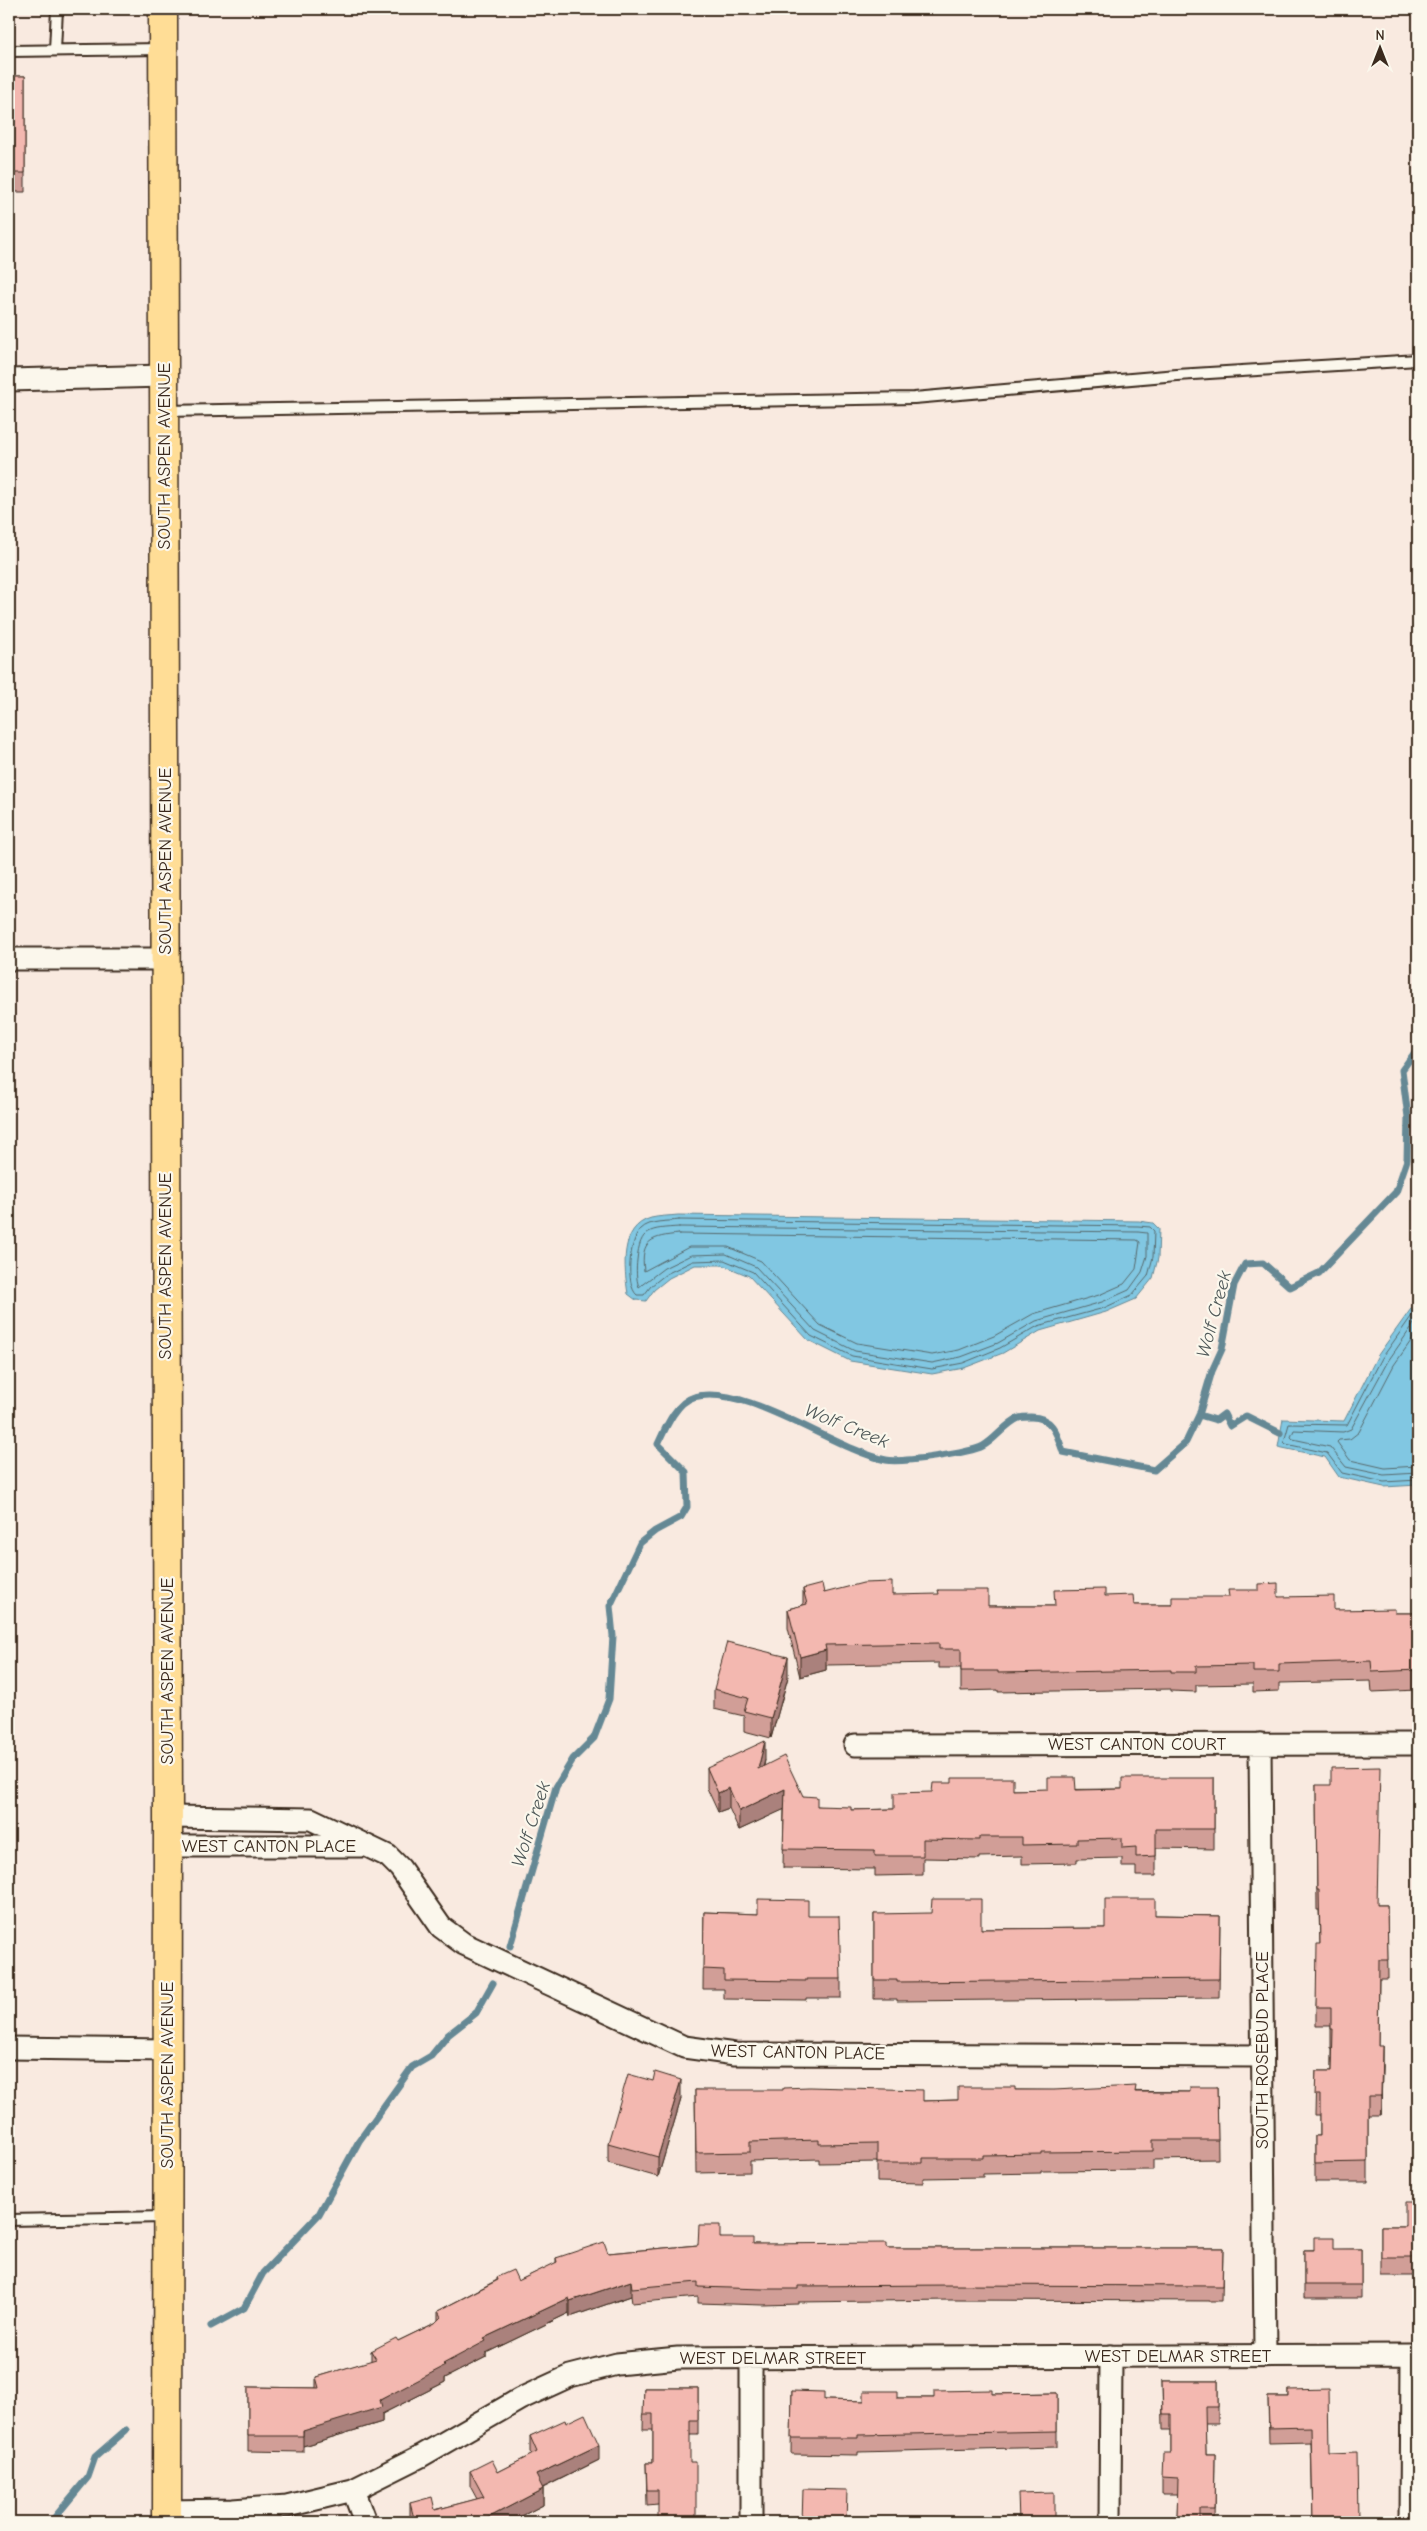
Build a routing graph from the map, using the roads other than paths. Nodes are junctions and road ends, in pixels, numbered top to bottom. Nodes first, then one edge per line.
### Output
1 (56, 9) edge
2 (163, 9) edge
3 (164, 49) junction
4 (55, 50) junction
5 (9, 51) edge
6 (1418, 360) edge
7 (164, 376) junction
8 (9, 380) edge
9 (164, 411) junction
10 (9, 959) edge
11 (165, 959) junction
12 (1260, 1744) junction
13 (1418, 1744) edge
14 (855, 1745) dead end
15 (168, 1817) junction
16 (168, 1846) junction
17 (371, 1846) junction
18 (9, 2048) edge
19 (168, 2050) junction
20 (1262, 2056) junction
21 (167, 2216) junction
22 (9, 2220) edge
23 (1111, 2356) junction
24 (1265, 2356) junction
25 (751, 2358) junction
26 (354, 2490) junction
27 (167, 2516) edge
28 (365, 2522) edge
29 (752, 2522) edge
30 (1110, 2522) edge
31 (1411, 2522) edge

1 - 4 lane
2 - 3 main road, SOUTH ASPEN AVENUE
3 - 4 lane
3 - 7 main road, SOUTH ASPEN AVENUE
4 - 5 lane
6 - 9 lane
7 - 8 street
7 - 9 main road, SOUTH ASPEN AVENUE
9 - 11 main road, SOUTH ASPEN AVENUE
10 - 11 street
11 - 15 main road, SOUTH ASPEN AVENUE
12 - 13 street, WEST CANTON COURT
12 - 14 street, WEST CANTON COURT
12 - 20 street, SOUTH ROSEBUD PLACE
15 - 16 main road, SOUTH ASPEN AVENUE
15 - 17 street, WEST CANTON PLACE
16 - 17 street, WEST CANTON PLACE
16 - 19 main road, SOUTH ASPEN AVENUE
17 - 20 street, WEST CANTON PLACE
18 - 19 street
19 - 21 main road, SOUTH ASPEN AVENUE
20 - 24 street, SOUTH ROSEBUD PLACE
21 - 22 lane
21 - 27 main road, SOUTH ASPEN AVENUE
23 - 24 street, WEST DELMAR STREET
23 - 25 street, WEST DELMAR STREET
23 - 30 street
24 - 31 street, WEST DELMAR STREET
25 - 26 street, WEST DELMAR STREET
25 - 29 street
26 - 27 street, WEST DELMAR STREET
26 - 28 street

